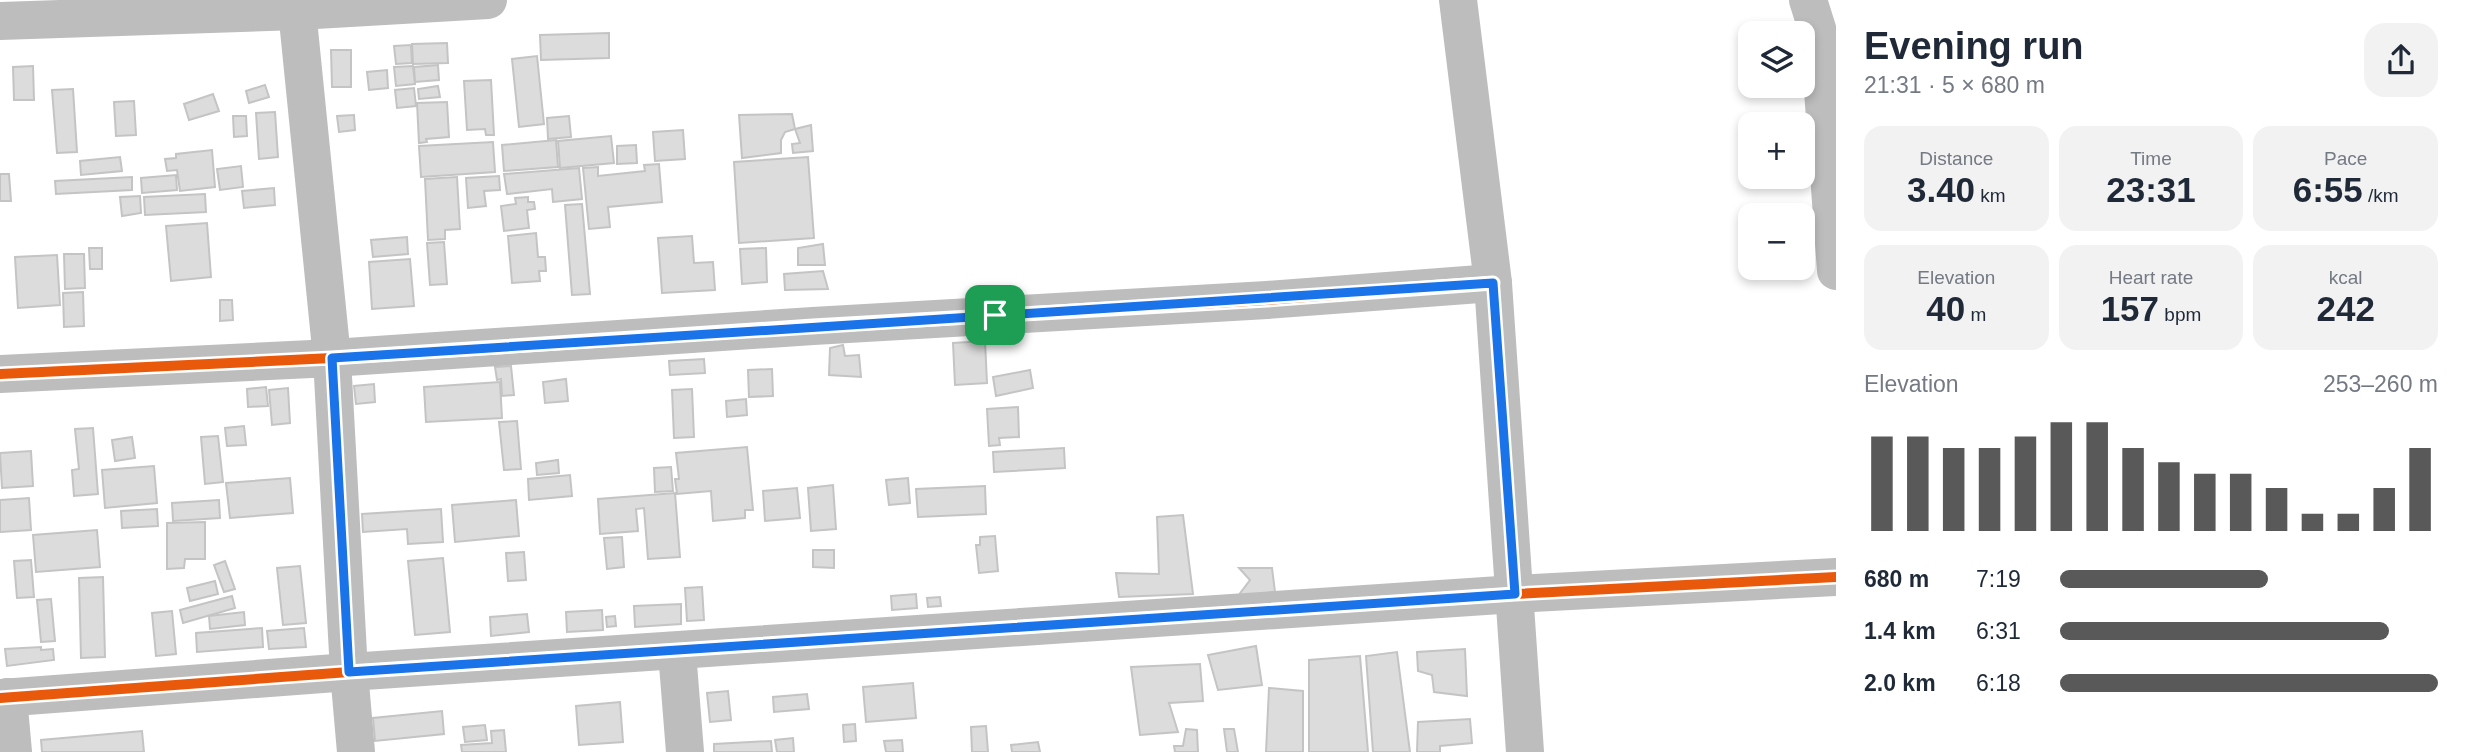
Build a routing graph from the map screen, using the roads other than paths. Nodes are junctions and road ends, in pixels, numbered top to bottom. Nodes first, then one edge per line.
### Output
1 (488, 0) edge
2 (1458, 0) edge
3 (1808, 0) edge
4 (297, 5) edge
5 (0, 21) edge
6 (1836, 271) edge
7 (1493, 283) junction
8 (332, 358) junction
9 (0, 374) edge
10 (1836, 577) edge
11 (1515, 594) junction
12 (677, 652) junction
13 (349, 672) junction
14 (4, 698) edge
15 (13, 752) edge
16 (356, 752) edge
17 (685, 752) edge
18 (1525, 752) edge

1 - 4 street
2 - 7 street
3 - 6 street
4 - 5 street
4 - 8 street
7 - 8 street
7 - 11 street
8 - 9 street
8 - 13 street
10 - 11 street
11 - 12 street
11 - 18 street
12 - 13 street
12 - 17 street
13 - 14 street
13 - 16 street
14 - 15 street

